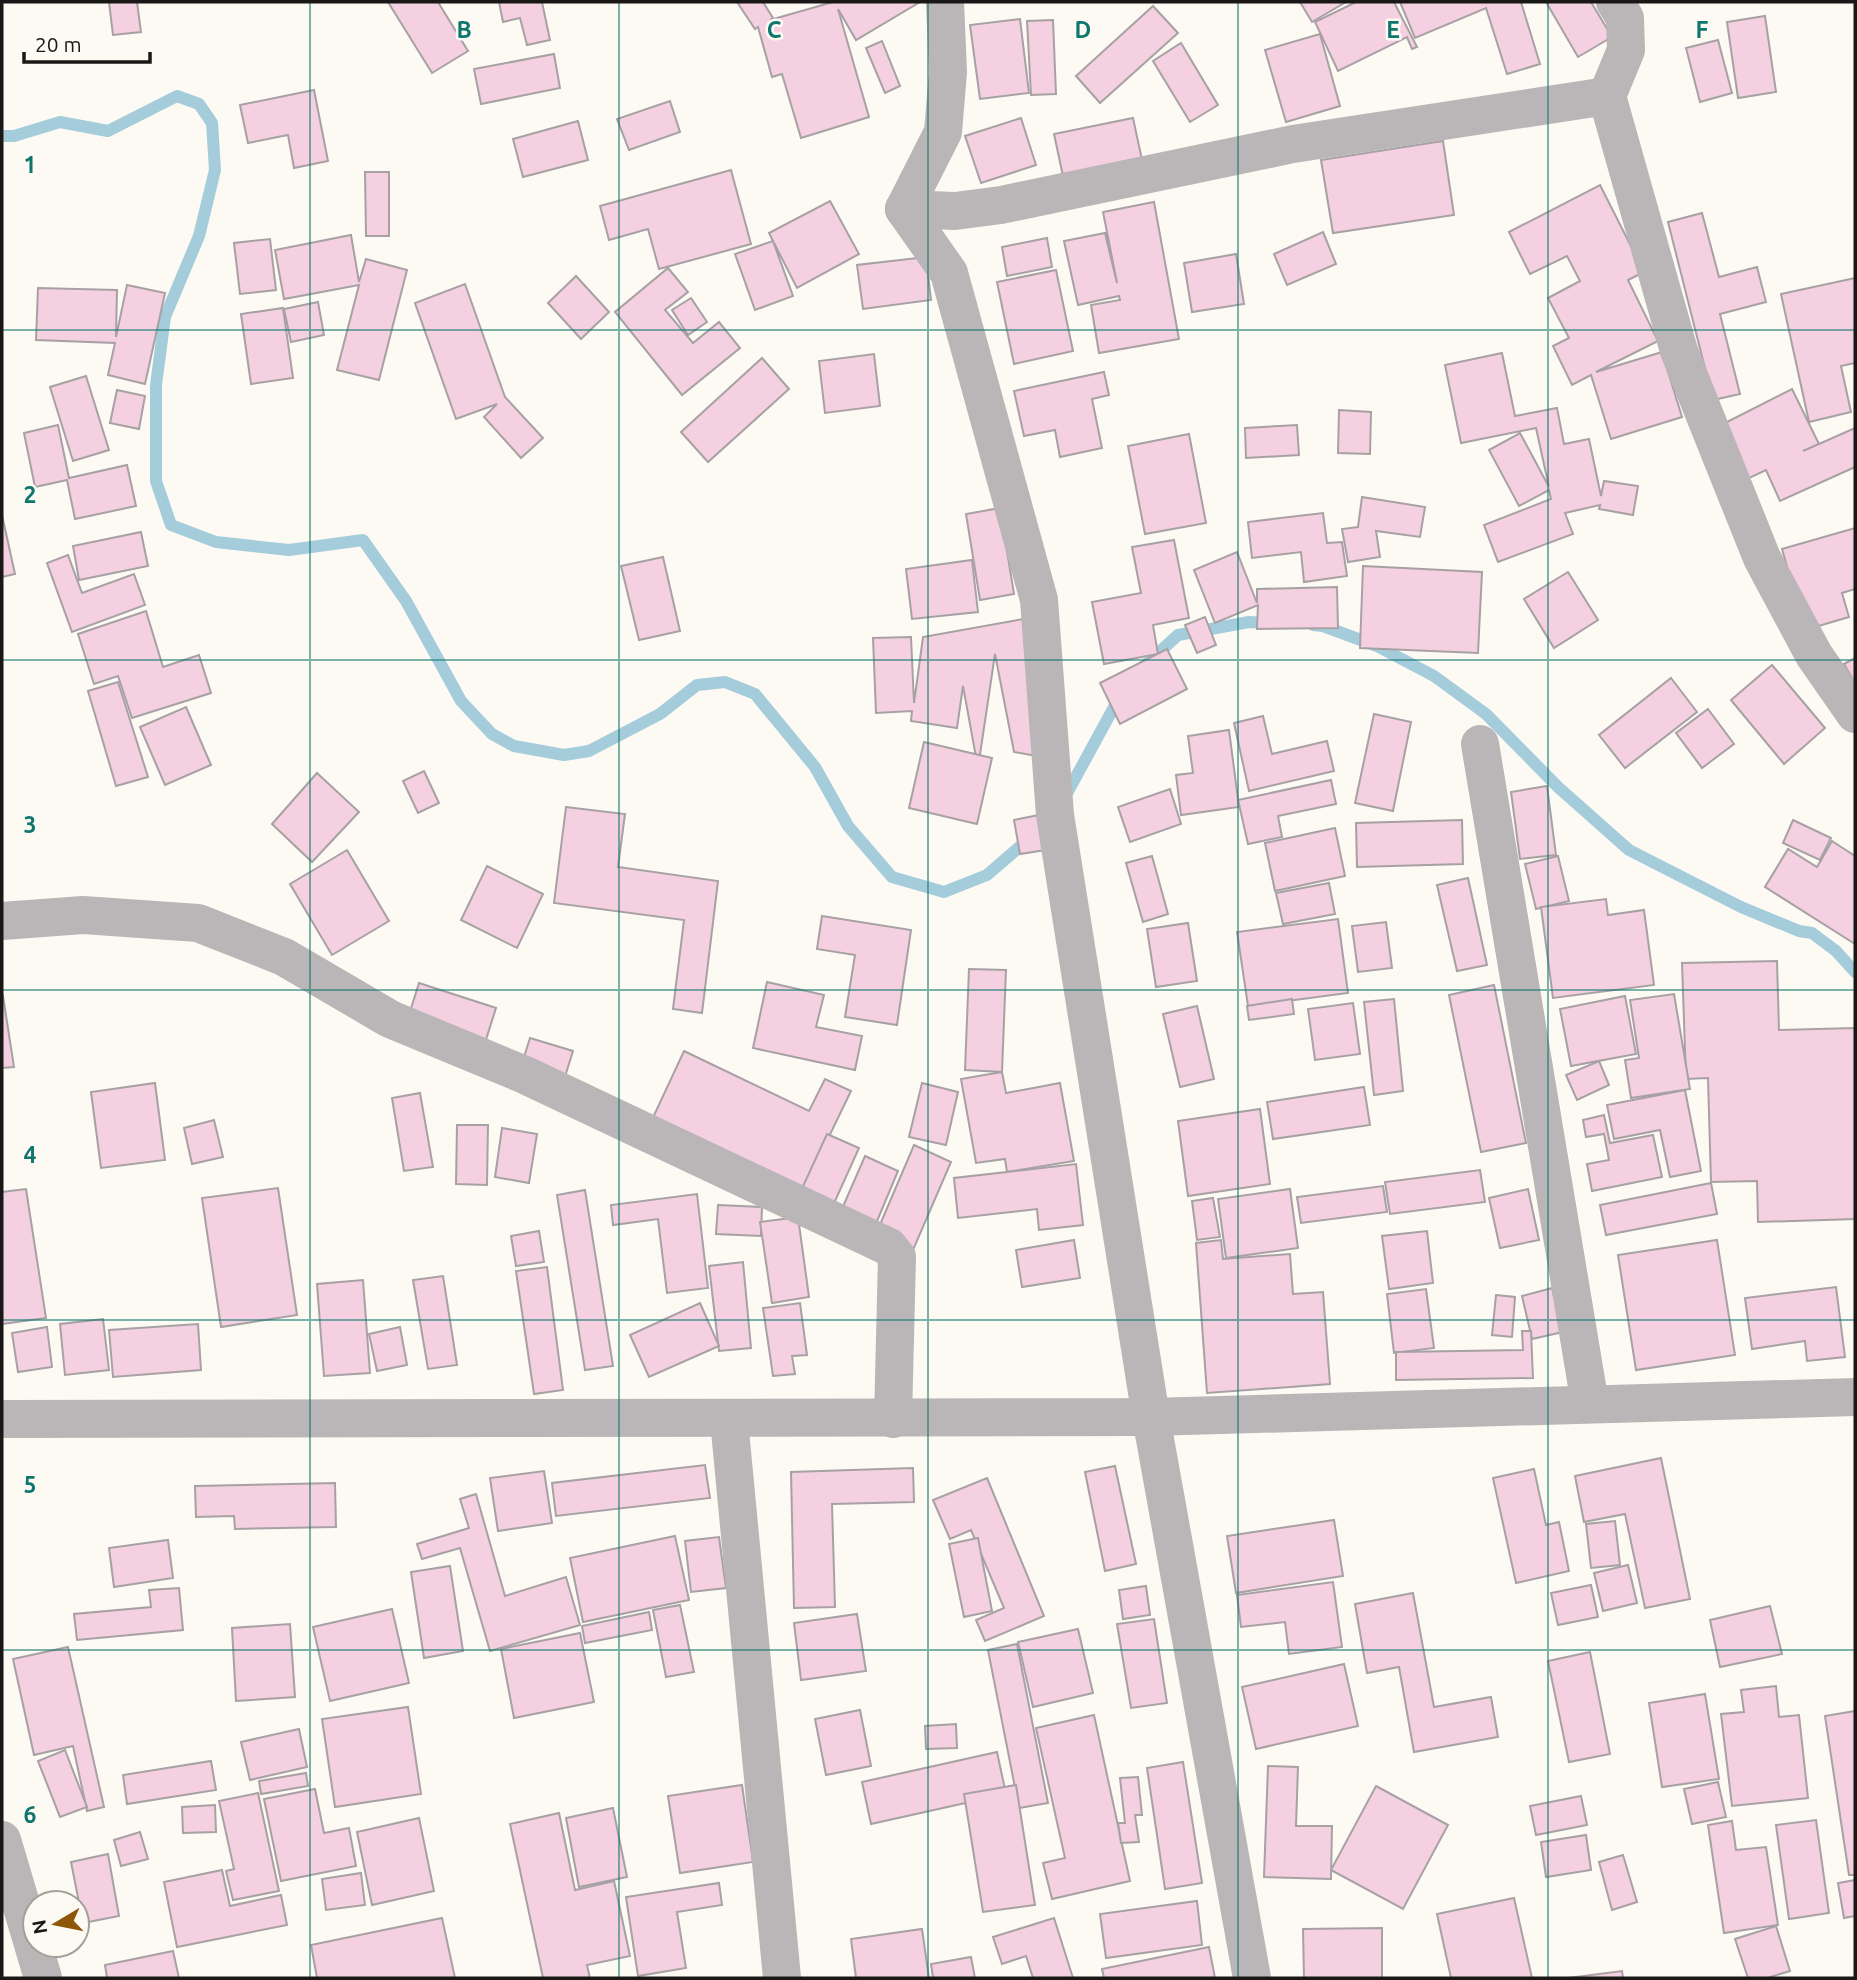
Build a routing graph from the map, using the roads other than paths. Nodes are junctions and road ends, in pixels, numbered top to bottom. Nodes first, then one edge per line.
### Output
1 (945, 2) edge
2 (1615, 2) edge
3 (1607, 96) junction
4 (904, 209) junction
5 (1855, 714) edge
6 (1480, 744) dead end
7 (2, 921) edge
8 (1855, 1397) edge
9 (1590, 1404) junction
10 (1151, 1417) junction
11 (2, 1419) edge
12 (893, 1419) junction
13 (729, 1420) junction
14 (2, 1840) edge
15 (43, 1978) edge
16 (782, 1978) edge
17 (1252, 1978) edge

1 - 4 street
2 - 3 street
3 - 4 street
3 - 5 street
4 - 10 street
6 - 9 street
7 - 12 street
8 - 9 street
9 - 10 street
10 - 12 street
10 - 17 street
11 - 13 street
12 - 13 street
13 - 16 street
14 - 15 street

